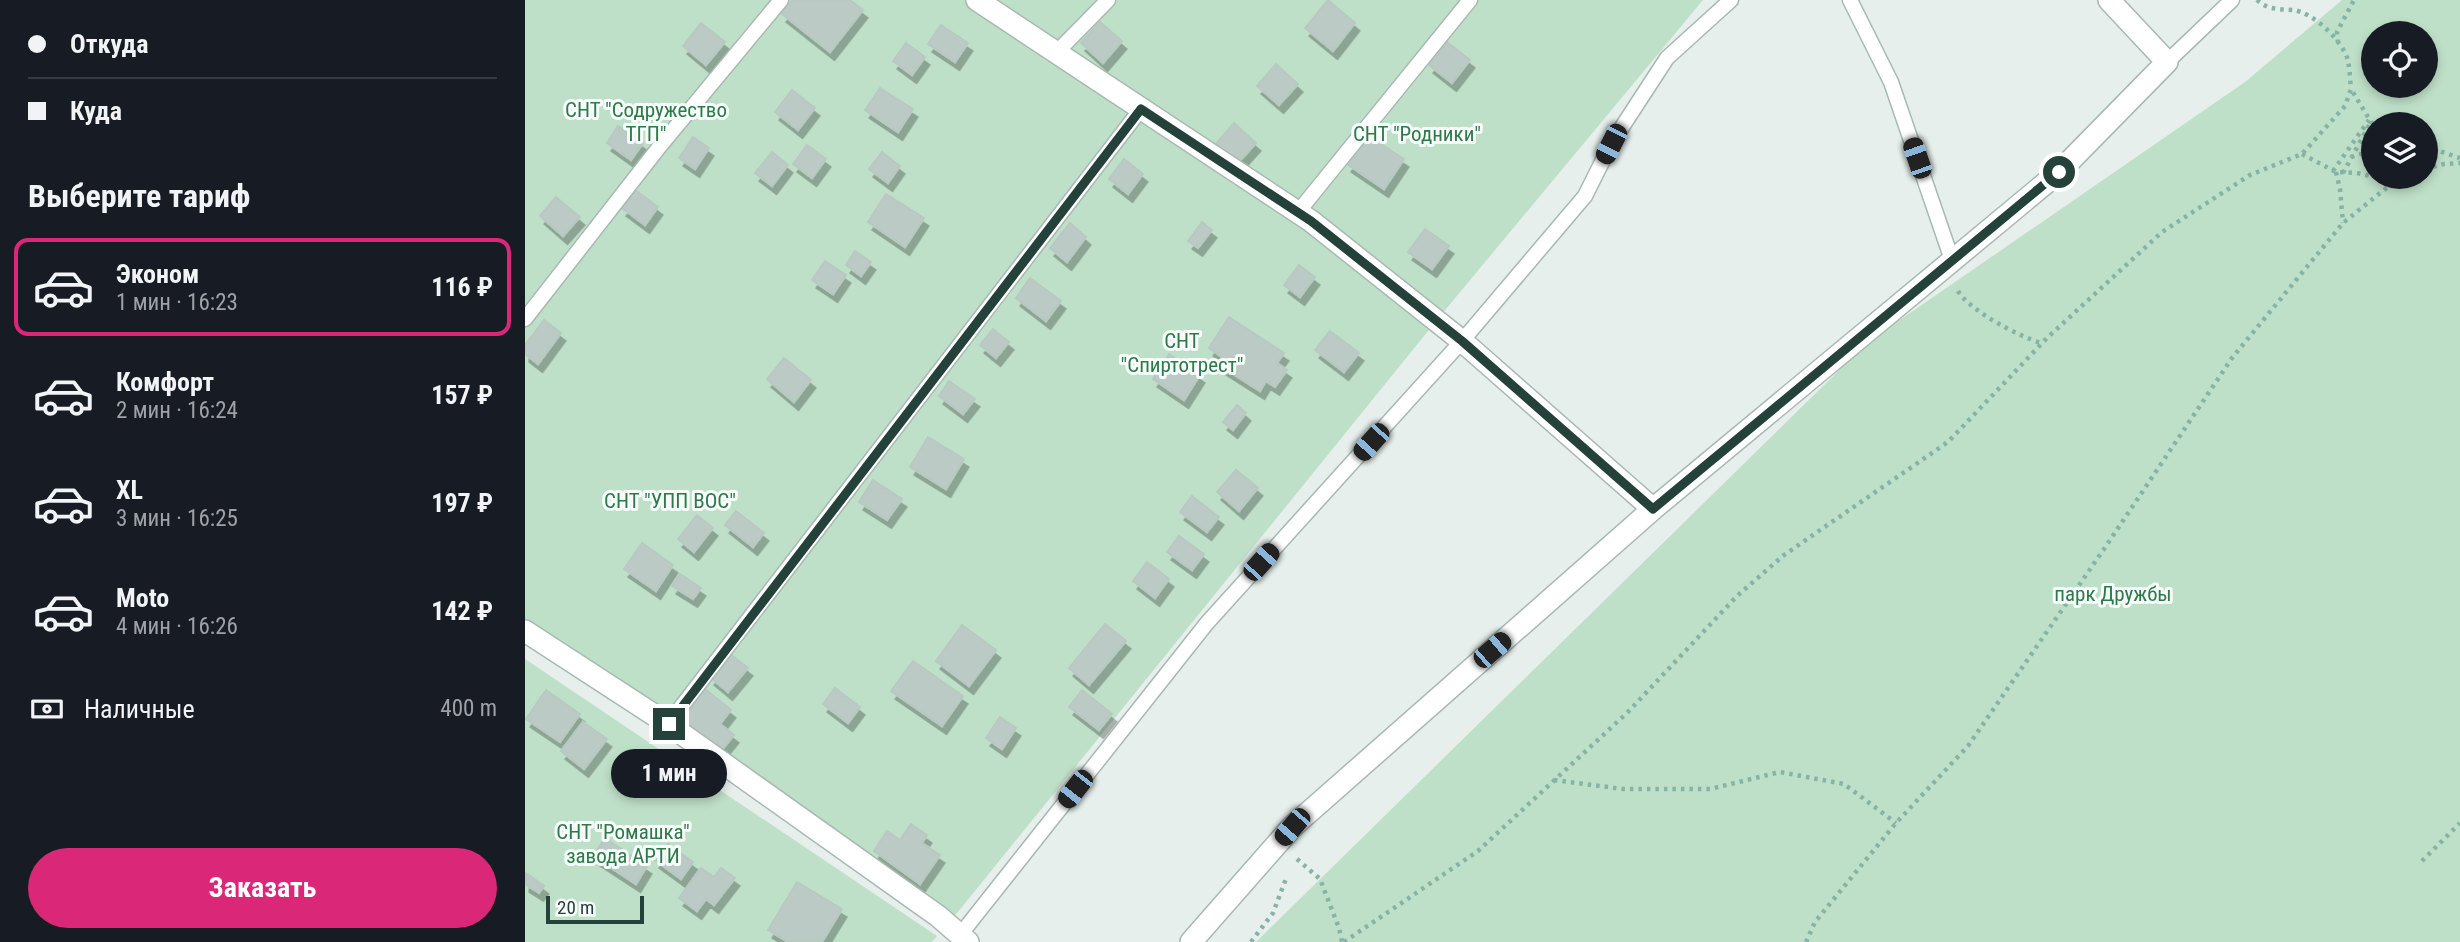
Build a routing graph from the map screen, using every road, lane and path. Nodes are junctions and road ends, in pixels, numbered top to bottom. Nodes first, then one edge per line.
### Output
1 (781, 0) edge
2 (977, 0) edge
3 (1108, 0) edge
4 (1470, 0) edge
5 (1731, 0) edge
6 (1850, 0) edge
7 (2109, 0) edge
8 (2232, 0) edge
9 (2257, 0) edge
10 (2354, 0) edge
11 (2338, 44) junction
12 (1056, 53) junction
13 (2167, 62) junction
14 (2351, 89) junction
15 (1141, 109) junction
16 (2365, 112) edge
17 (2361, 137) edge
18 (2361, 140) edge
19 (2438, 152) edge
20 (2302, 154) junction
21 (2361, 154) edge
22 (2351, 157) junction
23 (2460, 161) edge
24 (2438, 166) edge
25 (2337, 172) junction
26 (2361, 175) edge
27 (2385, 189) edge
28 (1298, 212) junction
29 (2343, 223) junction
30 (1952, 260) junction
31 (525, 319) edge
32 (1462, 341) junction
33 (2041, 344) junction
34 (1653, 509) junction
35 (525, 631) edge
36 (669, 724) junction
37 (1555, 780) junction
38 (2460, 822) edge
39 (1896, 823) junction
40 (2422, 861) dead end
41 (964, 938) edge
42 (1191, 942) edge
43 (1251, 942) edge
44 (1343, 942) edge
45 (1806, 942) edge

1 - 31 lane
2 - 12 street
3 - 12 lane
4 - 28 lane
5 - 32 lane
6 - 30 lane
7 - 13 street
8 - 13 lane
9 - 11 path
10 - 11 path
11 - 14 path
12 - 15 street
13 - 30 street
14 - 16 path
14 - 20 path
15 - 28 street
15 - 36 lane
17 - 25 path
18 - 22 path
19 - 23 path
20 - 25 path
20 - 33 path
21 - 22 path
22 - 25 path
23 - 24 path
25 - 26 path
25 - 29 path
27 - 29 path
28 - 32 street
29 - 39 path
30 - 33 path
30 - 34 street
32 - 34 street
32 - 41 lane
33 - 37 path
34 - 42 street
35 - 36 street
36 - 41 street
37 - 39 path
37 - 44 path
38 - 40 path
39 - 45 path
43 - 44 path

